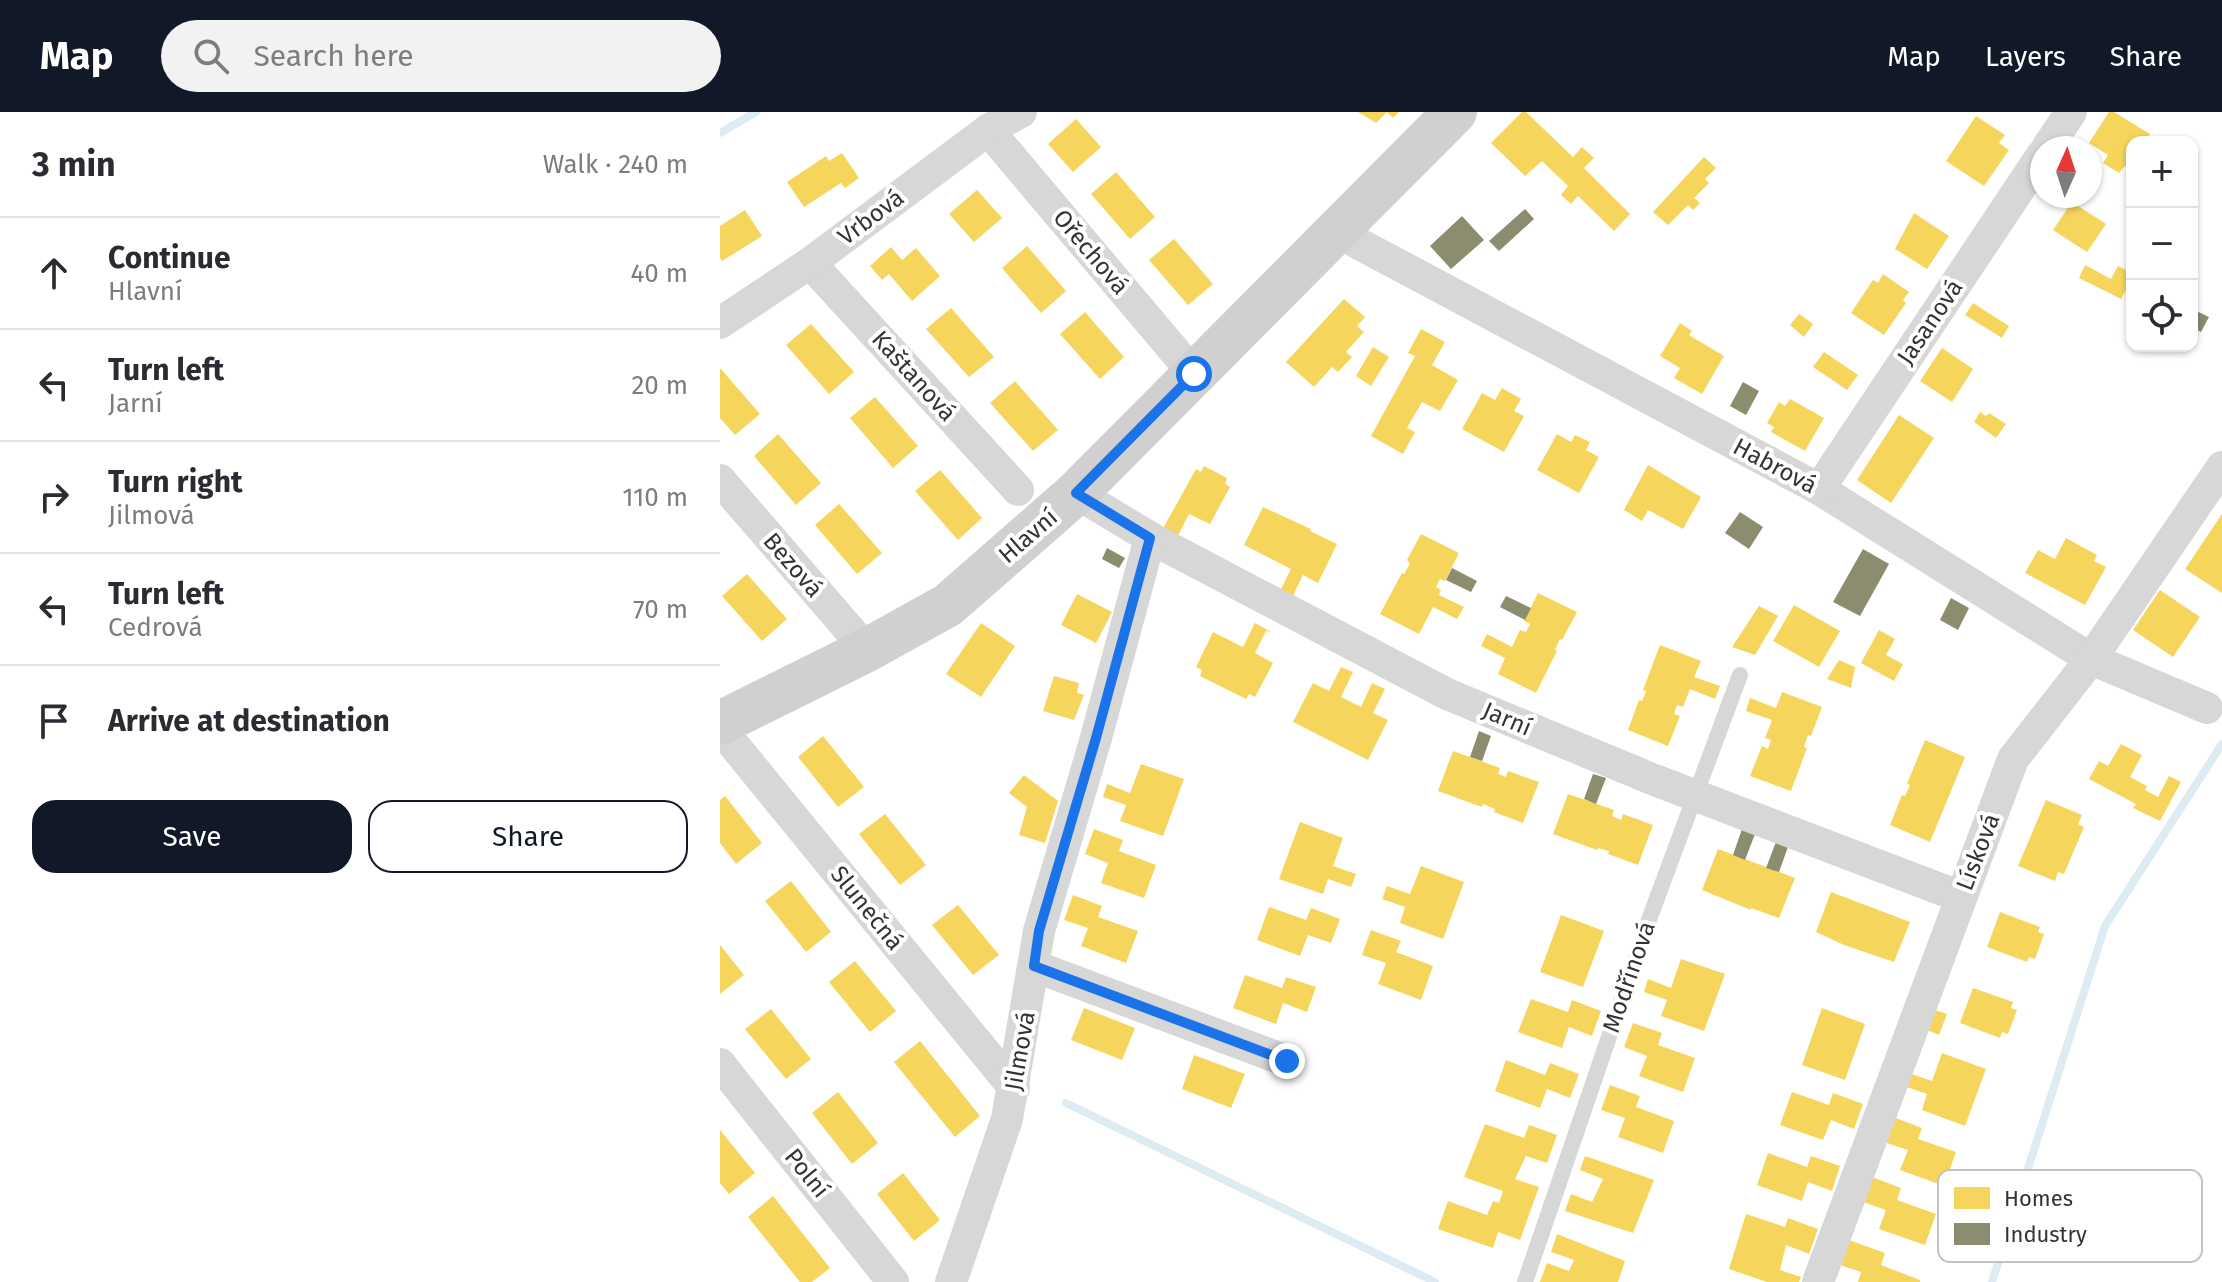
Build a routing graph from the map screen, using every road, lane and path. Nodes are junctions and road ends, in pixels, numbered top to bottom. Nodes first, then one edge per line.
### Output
1 (1021, 112) edge
2 (1455, 112) edge
3 (2071, 112) edge
4 (988, 130) junction
5 (2055, 136) edge
6 (2030, 173) edge
7 (1337, 232) junction
8 (810, 263) junction
9 (720, 323) edge
10 (1194, 374) junction
11 (2222, 467) edge
12 (720, 480) edge
13 (1819, 489) junction
14 (1018, 490) dead end
15 (1076, 493) junction
16 (1150, 538) junction
17 (867, 650) junction
18 (2091, 659) junction
19 (1740, 675) dead end
20 (2207, 708) dead end
21 (720, 725) edge
22 (1695, 796) junction
23 (1961, 897) junction
24 (1034, 966) junction
25 (1287, 1061) dead end
26 (720, 1064) edge
27 (1014, 1088) junction
28 (893, 1282) edge
29 (951, 1282) edge
30 (1525, 1282) edge
31 (1818, 1282) edge

1 - 4 street, Vrbová
2 - 7 street, Hlavní
3 - 5 street
4 - 8 street, Vrbová
4 - 10 street, Ořechová
6 - 13 street, Jasanová
7 - 10 street, Hlavní
7 - 13 street, Habrová
8 - 9 street, Vrbová
8 - 14 street, Kaštanová
10 - 15 street, Hlavní
11 - 18 street, Lísková
12 - 17 street, Bezová
13 - 18 street, Habrová
15 - 16 street, Jarní
15 - 17 street, Hlavní
16 - 22 street, Jarní
16 - 24 street, Jilmová
17 - 21 street, Hlavní
18 - 20 street, Habrová
18 - 23 street, Lísková
19 - 22 lane, Modřínová
21 - 27 street, Slunečná
22 - 23 street, Jarní
22 - 30 lane, Modřínová
23 - 31 street, Lísková
24 - 25 street
24 - 27 street, Jilmová
26 - 28 street, Polní
27 - 29 street, Jilmová

